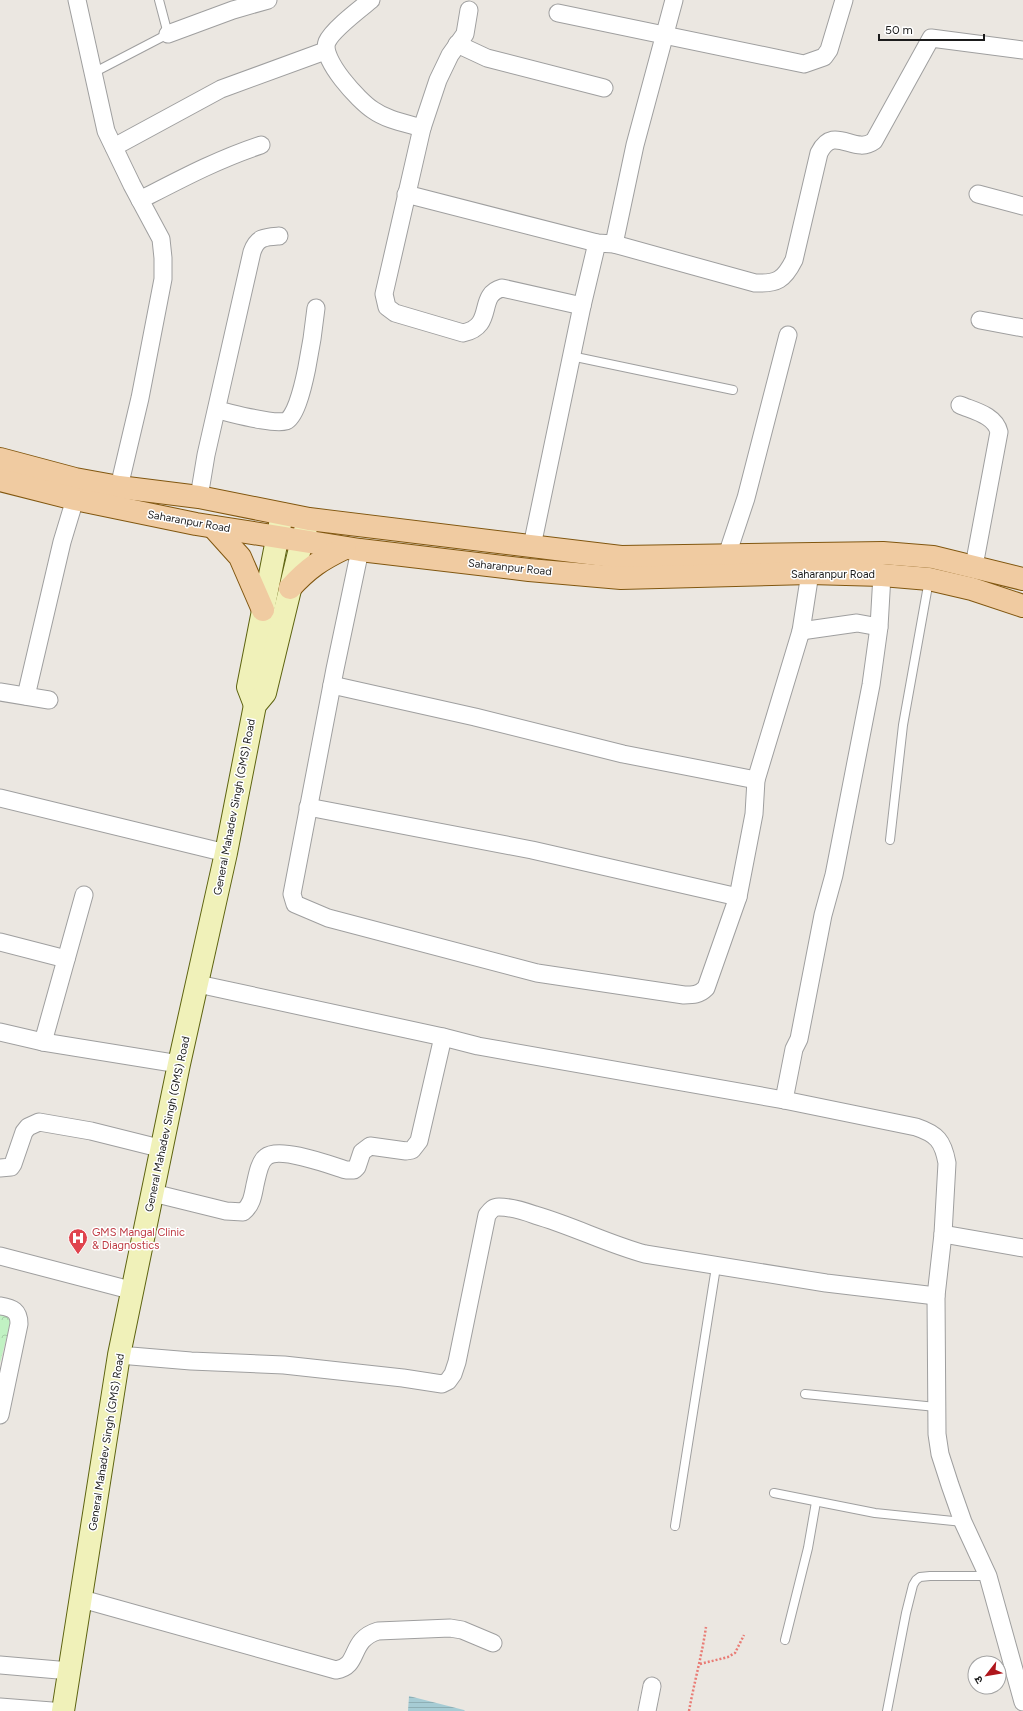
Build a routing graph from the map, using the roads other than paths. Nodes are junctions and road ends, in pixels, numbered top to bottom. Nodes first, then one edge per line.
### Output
1 (77, 0) edge
2 (159, 0) edge
3 (268, 0) edge
4 (371, 0) edge
5 (674, 0) edge
6 (844, 0) edge
7 (469, 10) dead end
8 (558, 13) dead end
9 (168, 34) junction
10 (665, 36) junction
11 (457, 44) junction
12 (1023, 50) edge
13 (325, 51) junction
14 (93, 73) junction
15 (604, 88) dead end
16 (422, 128) junction
17 (261, 145) dead end
18 (114, 147) junction
19 (406, 194) junction
20 (978, 194) dead end
21 (140, 200) junction
22 (1023, 206) edge
23 (279, 236) dead end
24 (605, 243) junction
25 (582, 306) junction
26 (316, 308) dead end
27 (980, 320) dead end
28 (1023, 328) edge
29 (788, 335) dead end
30 (571, 356) junction
31 (733, 390) dead end
32 (960, 406) dead end
33 (217, 410) junction
34 (0, 459) edge
35 (0, 480) edge
36 (119, 487) junction
37 (200, 497) junction
38 (75, 499) junction
39 (282, 514) junction
40 (309, 520) junction
41 (213, 527) junction
42 (276, 536) junction
43 (302, 540) junction
44 (532, 546) junction
45 (353, 549) junction
46 (728, 555) junction
47 (974, 566) junction
48 (621, 568) junction
49 (810, 573) junction
50 (882, 575) junction
51 (929, 579) junction
52 (1023, 579) edge
53 (290, 588) junction
54 (1023, 606) edge
55 (262, 610) junction
56 (879, 627) junction
57 (801, 631) junction
58 (332, 685) junction
59 (0, 692) edge
60 (26, 696) junction
61 (49, 700) dead end
62 (255, 705) junction
63 (756, 780) junction
64 (0, 798) edge
65 (308, 807) junction
66 (890, 840) dead end
67 (226, 853) junction
68 (84, 895) dead end
69 (738, 897) junction
70 (0, 942) edge
71 (66, 959) junction
72 (198, 984) junction
73 (0, 1032) edge
74 (443, 1037) junction
75 (43, 1042) junction
76 (179, 1064) junction
77 (784, 1100) junction
78 (163, 1149) junction
79 (0, 1168) edge
80 (153, 1193) junction
81 (943, 1234) junction
82 (1023, 1248) edge
83 (0, 1256) edge
84 (716, 1267) junction
85 (134, 1291) junction
86 (936, 1296) junction
87 (0, 1306) edge
88 (119, 1355) junction
89 (805, 1394) dead end
90 (936, 1407) junction
91 (0, 1415) edge
92 (774, 1493) dead end
93 (816, 1502) junction
94 (963, 1522) junction
95 (675, 1526) dead end
96 (988, 1576) junction
97 (82, 1600) junction
98 (785, 1640) dead end
99 (493, 1643) dead end
100 (0, 1665) edge
101 (70, 1671) junction
102 (652, 1686) dead end
103 (1023, 1702) edge
104 (0, 1707) edge
105 (52, 1711) edge
106 (63, 1711) edge
107 (647, 1711) edge
108 (886, 1711) edge

1 - 14 street
2 - 9 lane
3 - 9 street
4 - 13 street
5 - 10 street
6 - 10 street
7 - 11 street
8 - 10 street
9 - 14 lane
10 - 24 street
11 - 15 street
11 - 16 street
12 - 24 street
13 - 16 street
13 - 18 street
14 - 18 street
16 - 19 street
17 - 21 street
18 - 21 street
19 - 24 street
19 - 25 street
20 - 22 street
21 - 36 street
23 - 33 street
24 - 25 street
25 - 30 street
26 - 33 street
27 - 28 street
29 - 46 street
30 - 31 lane
30 - 44 street
32 - 47 street
33 - 37 street
34 - 36 main road, Saharanpur Road
35 - 38 main road, Saharanpur Road
36 - 37 main road, Saharanpur Road
37 - 39 main road, Saharanpur Road
38 - 41 main road, Saharanpur Road
38 - 60 street
39 - 40 main road, Saharanpur Road
39 - 42 street, General Mahadev Singh (GMS) Road
40 - 43 street, General Mahadev Singh (GMS) Road
40 - 44 main road, Saharanpur Road
41 - 42 main road, Saharanpur Road
41 - 55 main road
42 - 43 main road, Saharanpur Road
42 - 55 street, General Mahadev Singh (GMS) Road
43 - 45 main road, Saharanpur Road
43 - 53 street, General Mahadev Singh (GMS) Road
44 - 48 main road, Saharanpur Road
45 - 48 main road, Saharanpur Road
45 - 53 main road
45 - 58 street
46 - 47 main road, Saharanpur Road
46 - 48 main road, Saharanpur Road
47 - 52 main road, Saharanpur Road
48 - 49 main road, Saharanpur Road
49 - 50 main road, Saharanpur Road
49 - 57 street
50 - 51 main road, Saharanpur Road
50 - 56 street
51 - 54 main road, Saharanpur Road
51 - 66 lane
53 - 62 street, General Mahadev Singh (GMS) Road
55 - 62 street, General Mahadev Singh (GMS) Road
56 - 57 street
56 - 77 street
57 - 63 street
58 - 63 street
58 - 65 street
59 - 60 street
60 - 61 street
62 - 67 street, General Mahadev Singh (GMS) Road
63 - 69 street
64 - 67 street
65 - 69 street
65 - 69 street
67 - 72 street, General Mahadev Singh (GMS) Road
68 - 71 street
70 - 71 street
71 - 75 street
72 - 74 street
72 - 76 street, General Mahadev Singh (GMS) Road
73 - 75 street
74 - 77 street
74 - 80 street
75 - 76 street
76 - 78 street, General Mahadev Singh (GMS) Road
77 - 81 street
78 - 79 street
78 - 80 street, General Mahadev Singh (GMS) Road
80 - 85 street, General Mahadev Singh (GMS) Road
81 - 82 street
81 - 86 street
83 - 85 street
84 - 86 street
84 - 88 street
84 - 95 lane
85 - 88 street, General Mahadev Singh (GMS) Road
86 - 90 street
87 - 91 street
88 - 97 street, General Mahadev Singh (GMS) Road
89 - 90 lane
90 - 94 street
92 - 93 lane
93 - 94 lane
93 - 98 lane
94 - 96 street
96 - 103 street
96 - 108 lane
97 - 99 street
97 - 101 street, General Mahadev Singh (GMS) Road
100 - 101 street
101 - 106 street, General Mahadev Singh (GMS) Road
102 - 107 street
104 - 105 street

